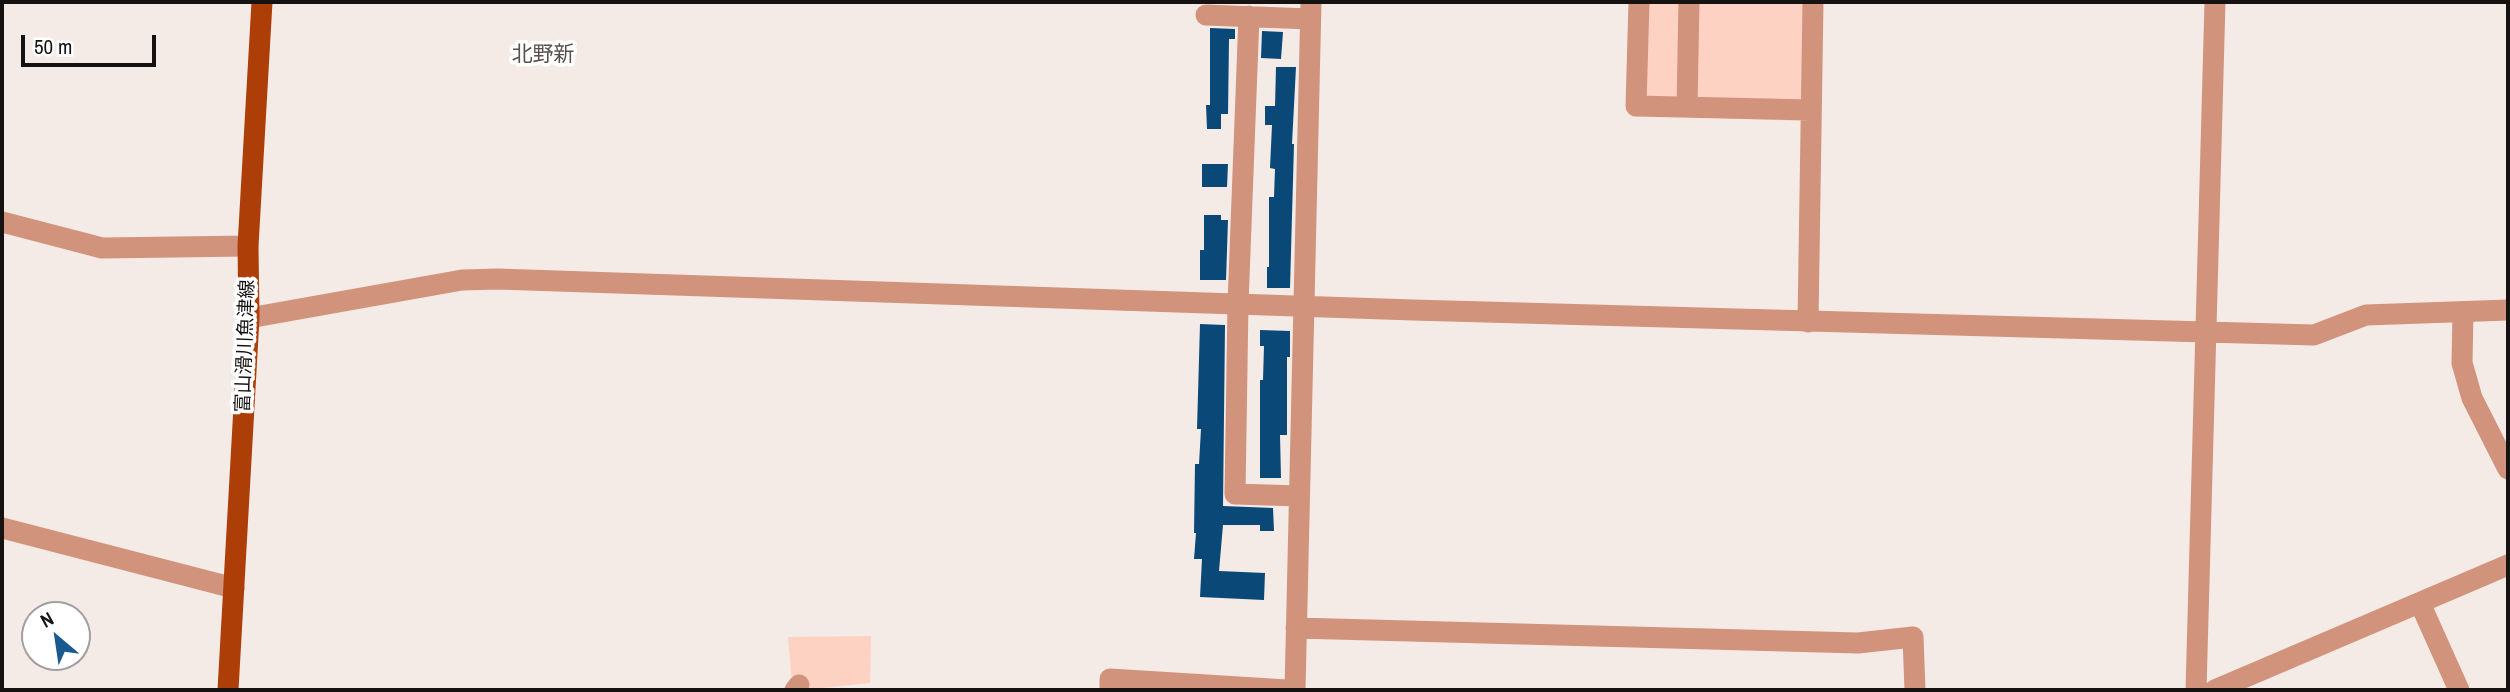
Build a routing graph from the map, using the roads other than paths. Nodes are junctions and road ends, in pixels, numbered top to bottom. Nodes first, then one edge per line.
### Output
1 (262, 2) edge
2 (1639, 2) edge
3 (1689, 2) edge
4 (1813, 2) edge
5 (2215, 2) edge
6 (1310, 10) edge
7 (1206, 15) dead end
8 (1249, 16) junction
9 (1687, 107) junction
10 (1811, 110) junction
11 (2, 222) edge
12 (248, 246) junction
13 (1238, 304) junction
14 (1303, 306) junction
15 (2508, 310) edge
16 (2463, 313) junction
17 (249, 318) junction
18 (1808, 322) junction
19 (2205, 333) junction
20 (2508, 469) edge
21 (1299, 496) junction
22 (2, 528) edge
23 (2508, 565) edge
24 (233, 588) junction
25 (2420, 603) junction
26 (1296, 628) junction
27 (2247, 684) edge
28 (228, 690) edge
29 (1110, 690) edge
30 (1287, 690) edge
31 (1295, 690) edge
32 (1915, 690) edge
33 (2196, 690) edge
34 (2215, 690) edge
35 (2459, 690) edge

1 - 12 main road, 富山滑川魚津線
2 - 9 street
3 - 9 street
4 - 10 street
5 - 19 street
6 - 8 street
6 - 14 street
7 - 8 street
8 - 13 street
9 - 10 street
10 - 18 street
11 - 12 street
12 - 17 main road, 富山滑川魚津線
13 - 14 street
13 - 17 street
13 - 21 street
14 - 18 street
14 - 21 street
15 - 16 street
16 - 19 street
16 - 20 street
17 - 24 main road, 富山滑川魚津線
18 - 19 street
19 - 33 street
21 - 26 street
22 - 24 street
23 - 25 street
24 - 28 main road, 富山滑川魚津線
25 - 27 street
25 - 35 street
26 - 31 street
26 - 32 street
27 - 34 street
29 - 30 street

